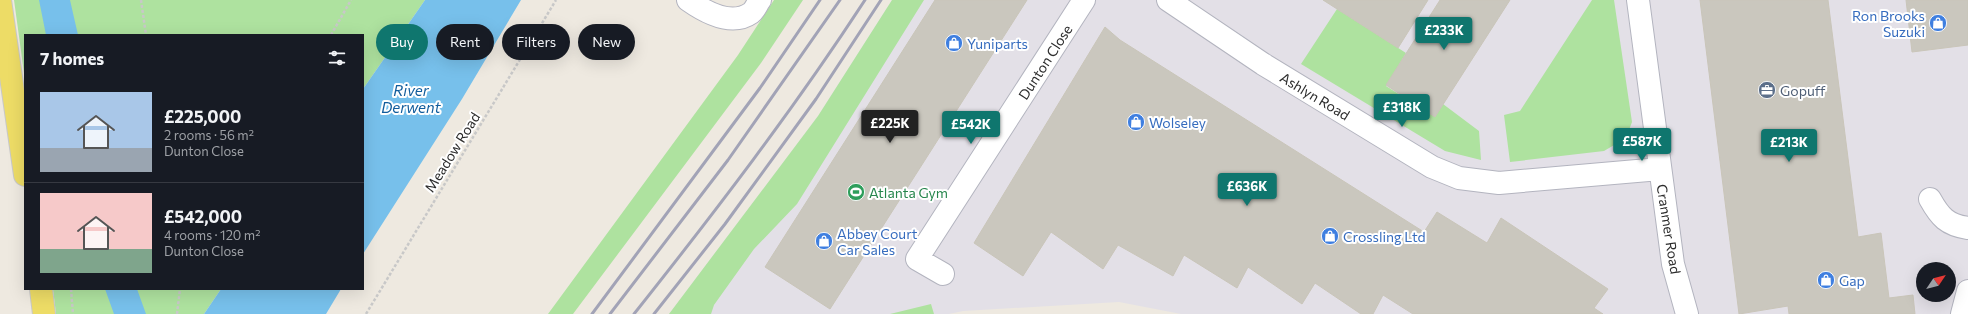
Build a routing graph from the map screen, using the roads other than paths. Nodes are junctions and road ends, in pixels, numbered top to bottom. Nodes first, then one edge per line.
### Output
1 (0, 0) edge
2 (688, 0) edge
3 (760, 0) edge
4 (1084, 0) edge
5 (1168, 0) edge
6 (1638, 0) edge
7 (24, 168) edge
8 (1660, 169) junction
9 (1930, 199) dead end
10 (1968, 228) edge
11 (943, 274) dead end
12 (41, 290) edge
13 (1968, 291) edge
14 (44, 314) edge
15 (1687, 314) edge
16 (1962, 314) edge

1 - 7 main road
2 - 3 street
4 - 11 street, Dunton Close
5 - 8 street, Ashlyn Road
6 - 8 street, Cranmer Road
8 - 15 street, Cranmer Road
9 - 10 street
12 - 14 main road
13 - 16 street

